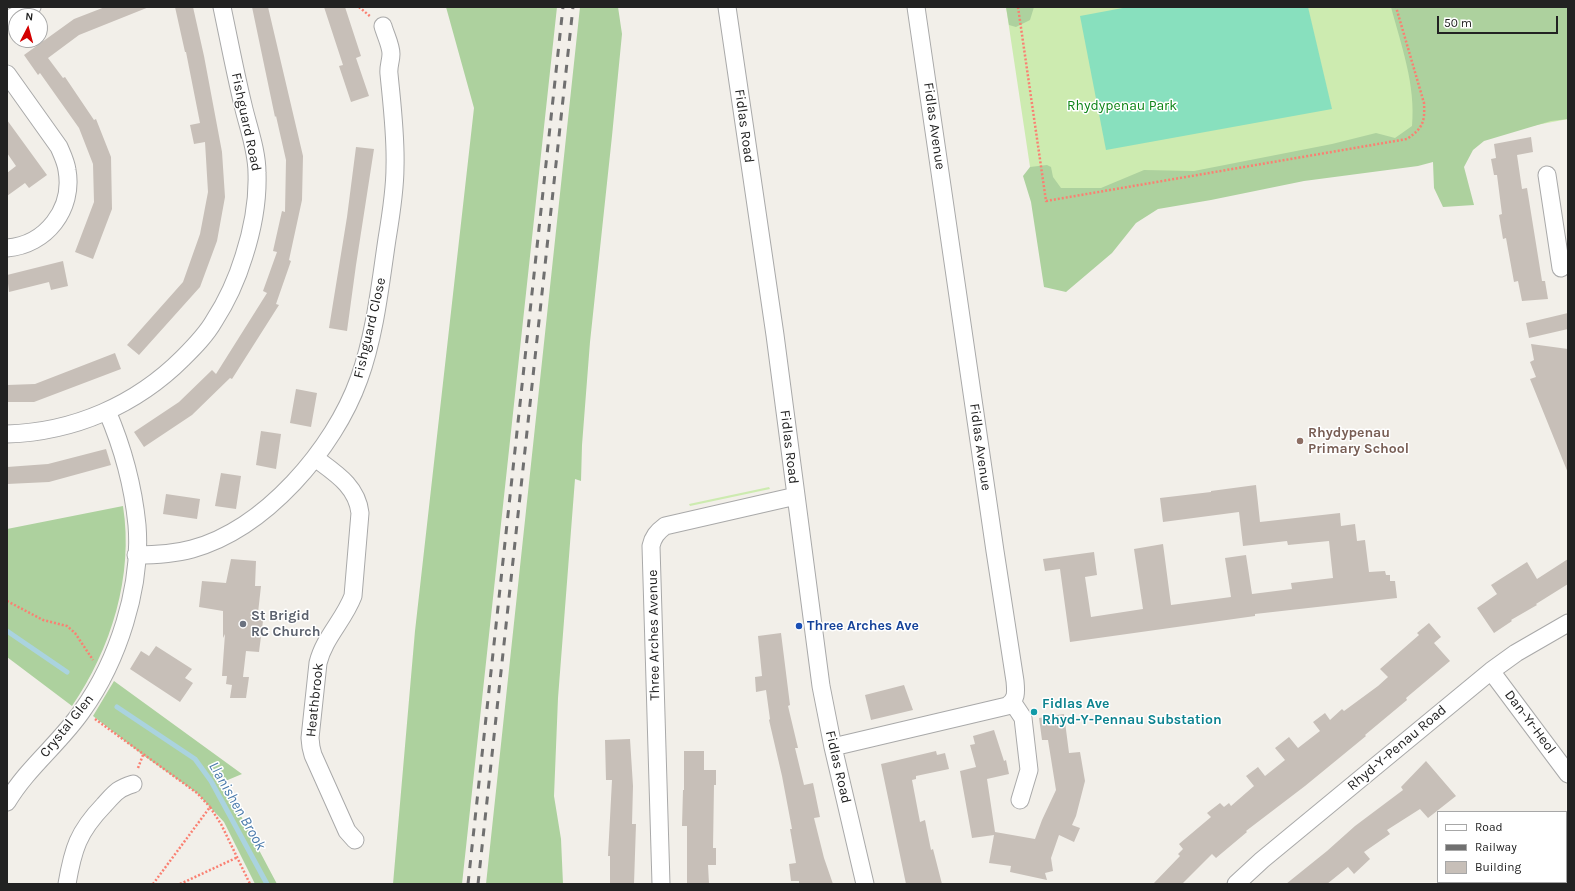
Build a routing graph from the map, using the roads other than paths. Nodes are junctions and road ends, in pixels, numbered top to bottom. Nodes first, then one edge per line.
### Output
1 (222, 7) edge
2 (727, 7) edge
3 (916, 7) edge
4 (383, 26) dead end
5 (7, 74) edge
6 (1547, 175) dead end
7 (1562, 239) edge
8 (7, 248) edge
9 (1561, 268) dead end
10 (107, 411) junction
11 (7, 434) edge
12 (315, 458) junction
13 (796, 496) junction
14 (136, 555) junction
15 (1568, 623) edge
16 (1491, 670) junction
17 (1013, 703) junction
18 (833, 747) junction
19 (1568, 774) edge
20 (133, 784) dead end
21 (1020, 800) dead end
22 (7, 802) edge
23 (355, 840) dead end
24 (66, 884) edge
25 (661, 884) edge
26 (865, 884) edge
27 (1236, 884) edge

1 - 10 street, Fishguard Road
2 - 13 street, Fidlas Road
3 - 17 street, Fidlas Avenue
4 - 12 street, Fishguard Close
5 - 8 street
6 - 7 street
7 - 9 street
10 - 11 street, Fishguard Road
10 - 14 street, Crystal Glen
12 - 14 street, Fishguard Close
12 - 23 street, Heathbrook
13 - 18 street, Fidlas Road
13 - 25 street, Three Arches Avenue
14 - 22 street, Crystal Glen
15 - 16 street, Rhyd-Y-Penau Road
16 - 19 street, Dan-Yr-Heol
16 - 27 street, Rhyd-Y-Penau Road
17 - 18 street
17 - 21 street
18 - 26 street, Fidlas Road
20 - 24 street

